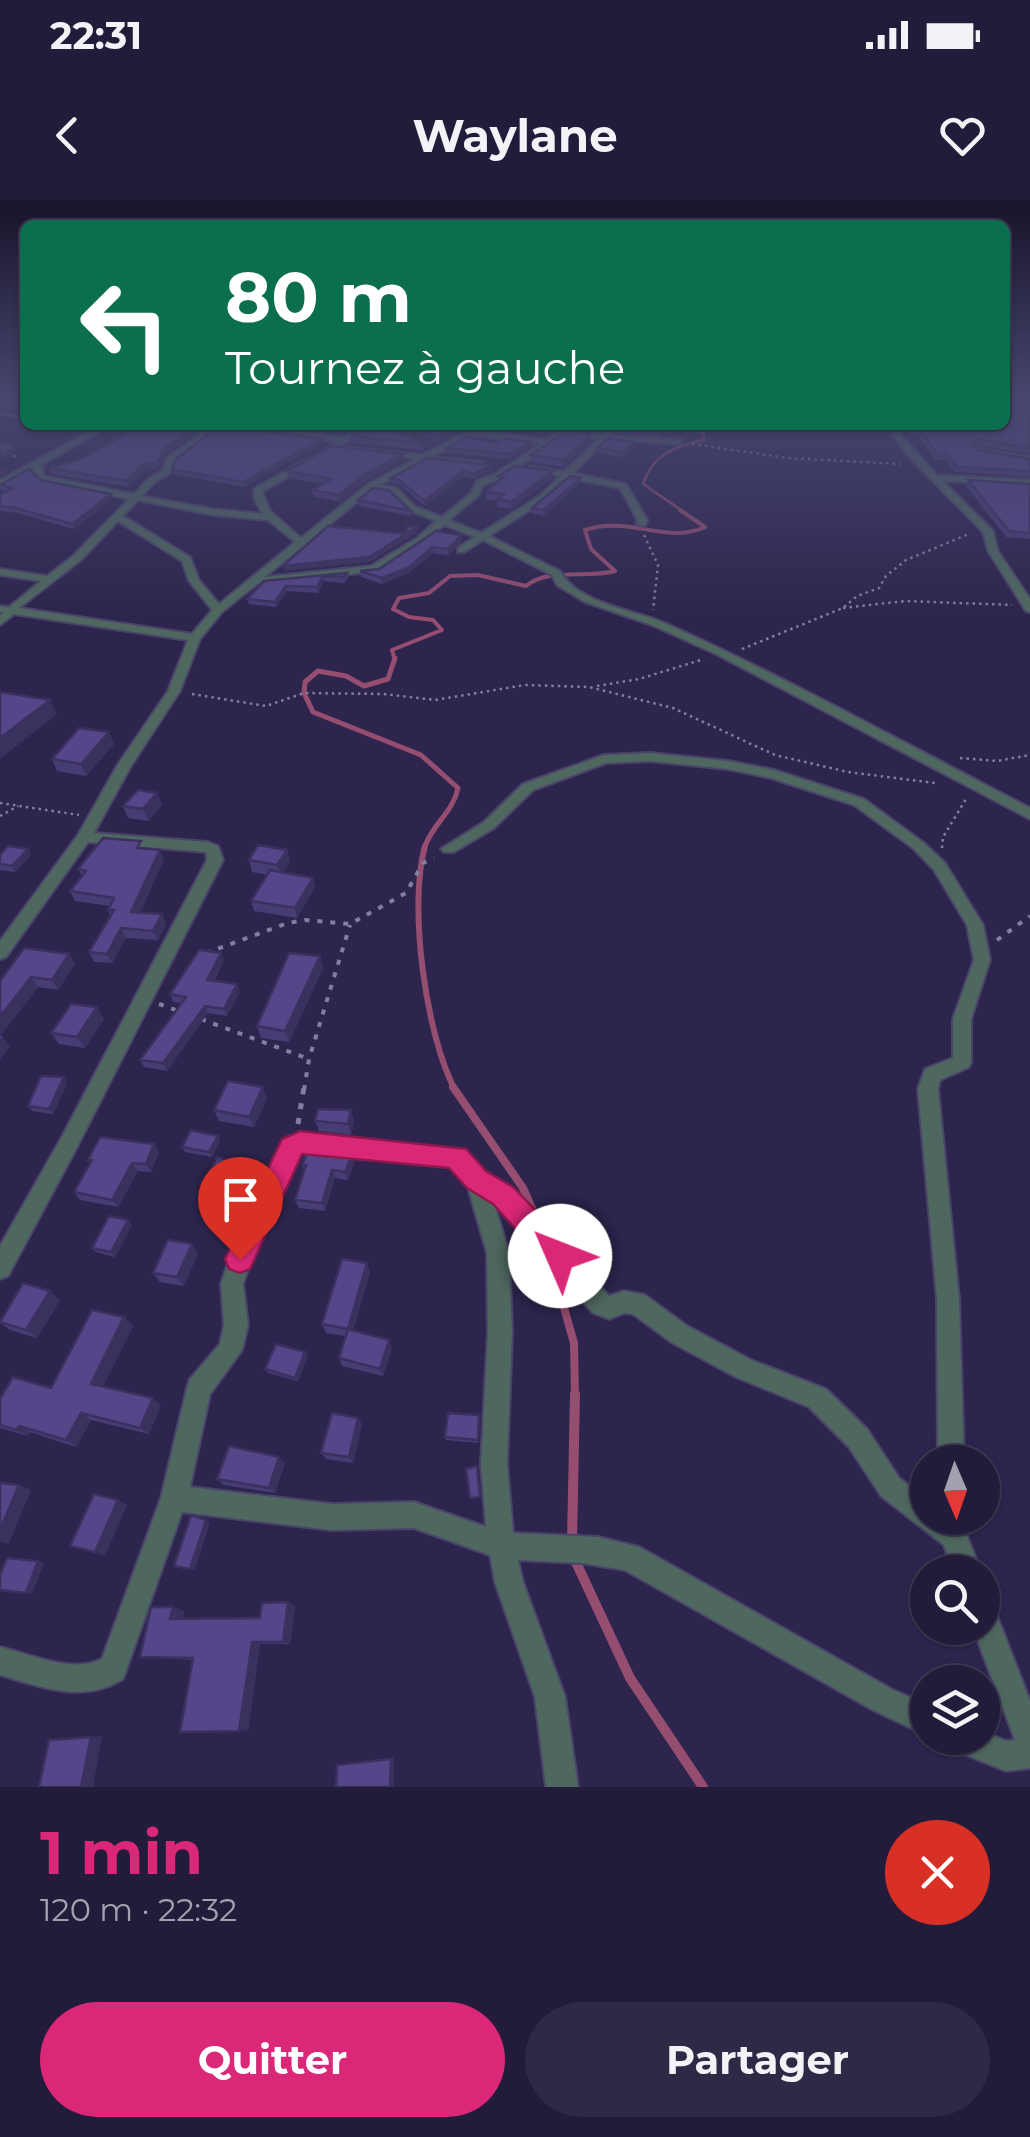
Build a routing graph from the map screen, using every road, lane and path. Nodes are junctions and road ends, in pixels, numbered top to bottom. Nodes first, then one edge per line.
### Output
1 (27, 469) edge
2 (39, 469) edge
3 (167, 469) edge
4 (293, 469) edge
5 (396, 469) edge
6 (508, 469) edge
7 (528, 469) edge
8 (571, 469) edge
9 (917, 469) edge
10 (928, 469) edge
11 (566, 474) junction
12 (933, 474) junction
13 (1030, 483) edge
14 (0, 484) edge
15 (371, 486) junction
16 (137, 497) junction
17 (118, 516) junction
18 (271, 517) junction
19 (442, 521) junction
20 (639, 528) joint
21 (988, 531) junction
22 (481, 536) junction
23 (301, 542) junction
24 (461, 550) dead end
25 (0, 572) edge
26 (50, 579) junction
27 (254, 580) junction
28 (1017, 582) junction
29 (1030, 582) edge
30 (843, 608) junction
31 (1029, 608) edge
32 (5, 609) edge
33 (218, 610) junction
34 (0, 622) edge
35 (656, 623) junction
36 (195, 638) junction
37 (722, 653) junction
38 (590, 688) junction
39 (174, 692) junction
40 (1030, 755) edge
41 (920, 756) junction
42 (942, 785) dead end
43 (988, 794) junction
44 (0, 803) edge
45 (18, 806) junction
46 (1030, 814) edge
47 (0, 816) edge
48 (94, 817) junction
49 (84, 837) junction
50 (449, 850) joint
51 (940, 868) junction
52 (1030, 916) edge
53 (350, 924) junction
54 (982, 953) junction
55 (0, 954) edge
56 (196, 957) edge
57 (145, 999) junction
58 (182, 1012) edge
59 (200, 1019) edge
60 (309, 1059) junction
61 (294, 1143) junction
62 (476, 1180) junction
63 (0, 1268) edge
64 (951, 1445) edge
65 (174, 1498) junction
66 (910, 1500) edge
67 (501, 1546) junction
68 (994, 1645) edge
69 (0, 1660) edge
70 (910, 1713) edge
71 (1030, 1740) edge
72 (1030, 1753) edge
73 (1000, 1754) edge
74 (562, 1787) edge

1 - 14 street
2 - 16 street
3 - 16 street
4 - 18 street
5 - 15 street
6 - 19 street
7 - 11 street
8 - 11 street
9 - 12 path
10 - 12 street
11 - 20 street
11 - 22 street
12 - 13 street
12 - 21 street
15 - 19 street
15 - 23 street
16 - 17 street
16 - 18 street
17 - 26 street
17 - 33 street
18 - 23 street
19 - 22 street
19 - 27 street
20 - 35 path
21 - 28 street
21 - 30 path
22 - 24 street
22 - 35 street
23 - 27 street
25 - 26 street
26 - 32 street
27 - 33 street
28 - 29 street
28 - 31 street
30 - 31 path
30 - 37 path
32 - 34 street
32 - 36 street
33 - 36 street
35 - 37 street
36 - 39 street
37 - 38 path
37 - 41 street
38 - 39 path
38 - 42 path
39 - 48 street
40 - 41 path
41 - 43 street
43 - 46 street
43 - 51 path
44 - 45 path
45 - 47 path
45 - 48 path
48 - 49 street
49 - 55 street
49 - 57 street
50 - 51 street
50 - 53 path
51 - 54 street
52 - 54 path
53 - 56 path
53 - 60 path
54 - 64 street
57 - 58 path
57 - 63 street
59 - 60 path
60 - 61 path
61 - 62 street
61 - 65 street
62 - 66 street
62 - 67 street
65 - 67 street
65 - 69 street
67 - 70 street
67 - 74 street
68 - 71 street
72 - 73 street

